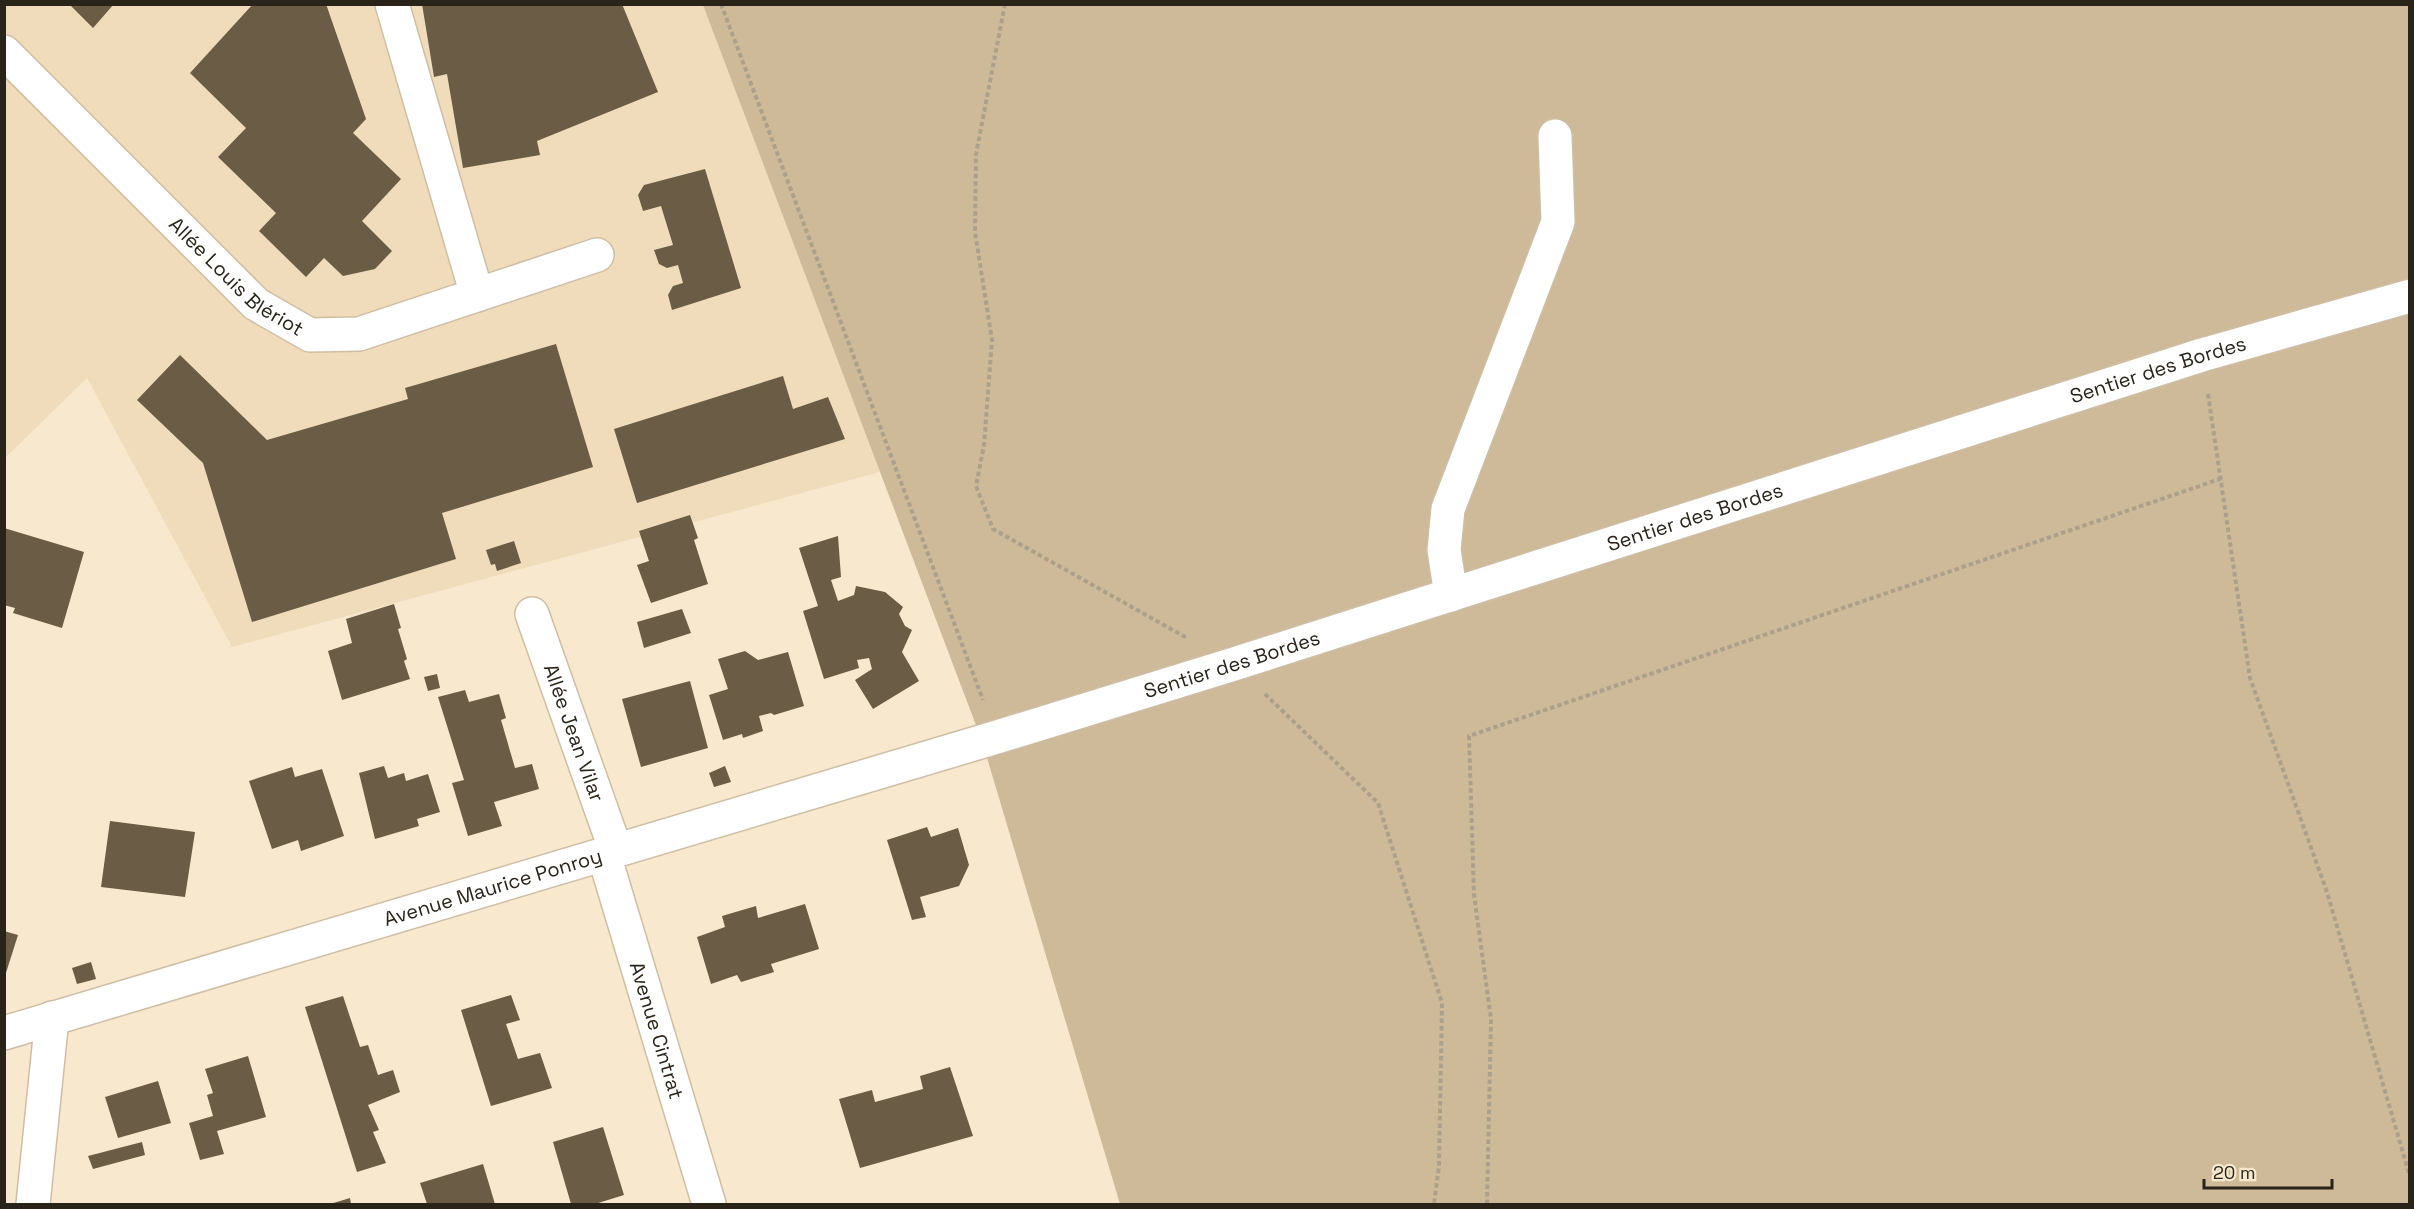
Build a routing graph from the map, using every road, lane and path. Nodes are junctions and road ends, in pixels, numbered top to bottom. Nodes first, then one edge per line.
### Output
1 (392, 4) edge
2 (721, 4) edge
3 (1005, 4) edge
4 (4, 52) edge
5 (1555, 136) dead end
6 (597, 255) dead end
7 (477, 295) junction
8 (2409, 296) edge
9 (2202, 355) junction
10 (2220, 479) junction
11 (1451, 595) junction
12 (531, 614) dead end
13 (1234, 664) junction
14 (990, 739) junction
15 (610, 853) junction
16 (52, 1018) junction
17 (4, 1033) edge
18 (2409, 1177) edge
19 (33, 1204) edge
20 (710, 1204) edge
21 (1434, 1204) edge
22 (1487, 1204) edge

1 - 7 street
2 - 14 path
3 - 13 path
4 - 7 street, Allée Louis Blériot
5 - 11 street
6 - 7 street, Allée Louis Blériot
8 - 9 street, Sentier des Bordes
9 - 10 path
9 - 11 street, Sentier des Bordes
10 - 18 path
10 - 22 path
11 - 13 street, Sentier des Bordes
12 - 15 street, Allée Jean Vilar
13 - 14 street, Sentier des Bordes
13 - 21 path
14 - 15 street, Avenue Maurice Ponroy
15 - 16 street, Avenue Maurice Ponroy
15 - 20 street, Avenue Cintrat
16 - 17 street, Avenue Maurice Ponroy
16 - 19 street

